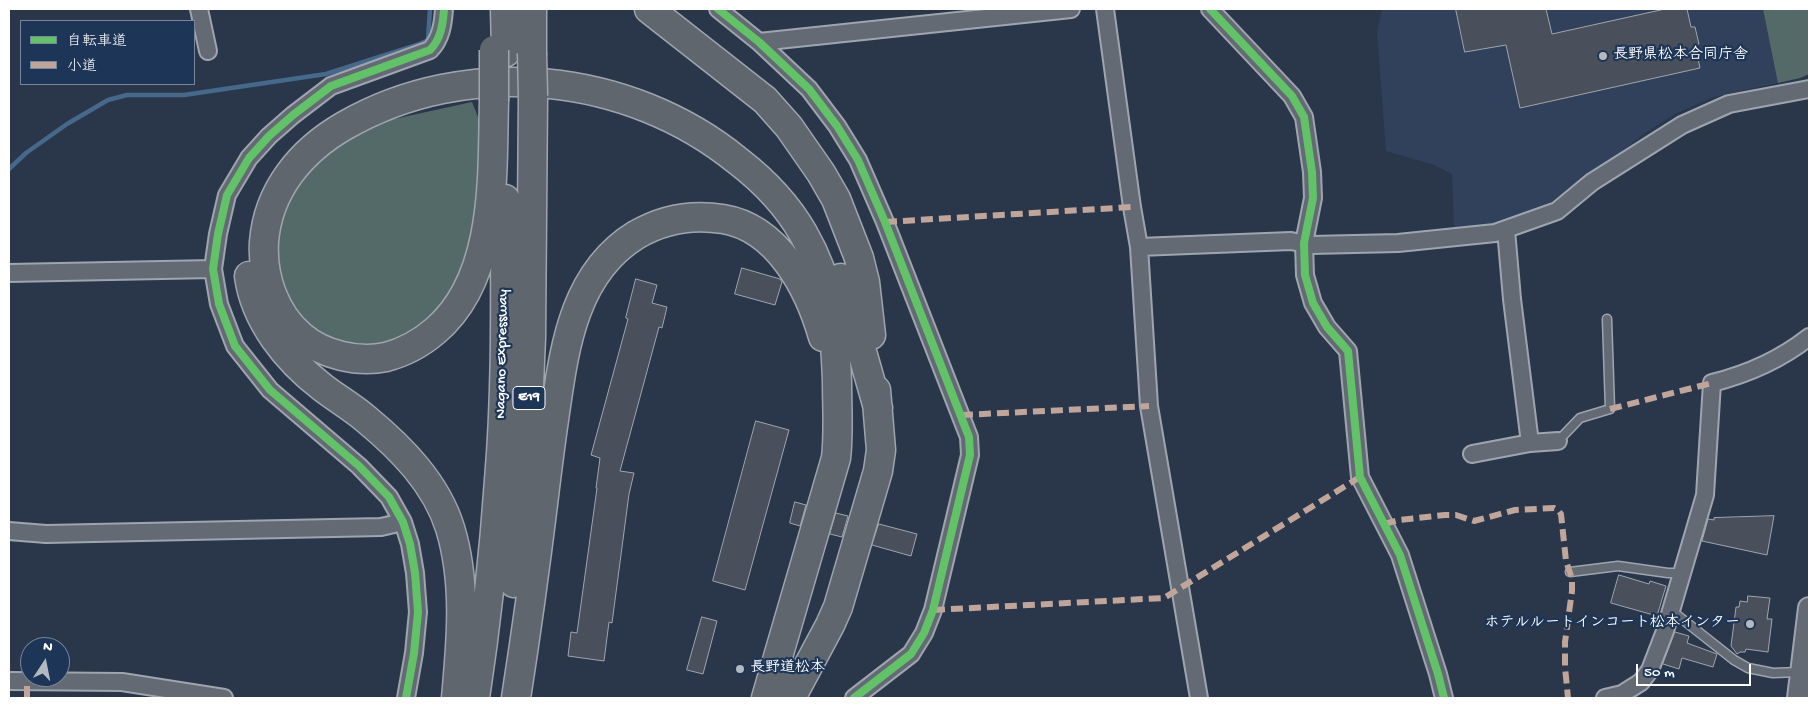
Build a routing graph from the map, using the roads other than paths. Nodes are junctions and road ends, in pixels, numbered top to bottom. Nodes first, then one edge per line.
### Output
1 (200, 9) edge
2 (444, 9) edge
3 (495, 9) edge
4 (505, 9) edge
5 (532, 9) edge
6 (649, 9) edge
7 (718, 9) edge
8 (1070, 9) edge
9 (1105, 9) edge
10 (1210, 9) edge
11 (759, 42) junction
12 (208, 51) dead end
13 (511, 52) junction
14 (1809, 89) edge
15 (511, 98) junction
16 (1506, 230) junction
17 (1304, 244) junction
18 (1139, 247) junction
19 (213, 268) junction
20 (9, 273) edge
21 (1607, 319) dead end
22 (1809, 337) edge
23 (878, 408) junction
24 (838, 424) junction
25 (1558, 441) joint
26 (1530, 443) junction
27 (1472, 454) dead end
28 (403, 522) junction
29 (9, 531) edge
30 (1570, 572) dead end
31 (1682, 573) junction
32 (796, 595) junction
33 (1809, 608) edge
34 (1672, 611) junction
35 (1805, 672) edge
36 (9, 681) edge
37 (224, 698) edge
38 (406, 698) edge
39 (456, 698) edge
40 (475, 698) edge
41 (502, 698) edge
42 (516, 698) edge
43 (754, 698) edge
44 (766, 698) edge
45 (791, 698) edge
46 (854, 698) edge
47 (1199, 698) edge
48 (1444, 698) edge
49 (1605, 698) edge
50 (1798, 698) edge

1 - 12 street
2 - 19 street
3 - 13 highway
4 - 13 highway, Nagano Expressway / E19
5 - 13 highway, Nagano Expressway / E19
6 - 23 highway
7 - 11 street
8 - 11 street
9 - 18 street
10 - 17 street
11 - 46 street
13 - 15 highway, Nagano Expressway / E19
14 - 16 street
15 - 24 highway
15 - 40 highway, Nagano Expressway / E19
15 - 41 highway, Nagano Expressway / E19
16 - 17 street
16 - 26 street
17 - 18 street
17 - 48 street
18 - 47 street
19 - 20 street
19 - 28 street
21 - 25 lane
22 - 31 street
23 - 39 highway
23 - 45 highway
24 - 32 highway
24 - 42 highway
25 - 26 street
26 - 27 street
28 - 29 street
28 - 38 street
30 - 31 lane
31 - 34 street
32 - 43 highway
32 - 44 highway
33 - 35 street
34 - 35 lane
34 - 49 street
35 - 50 street
36 - 37 street

